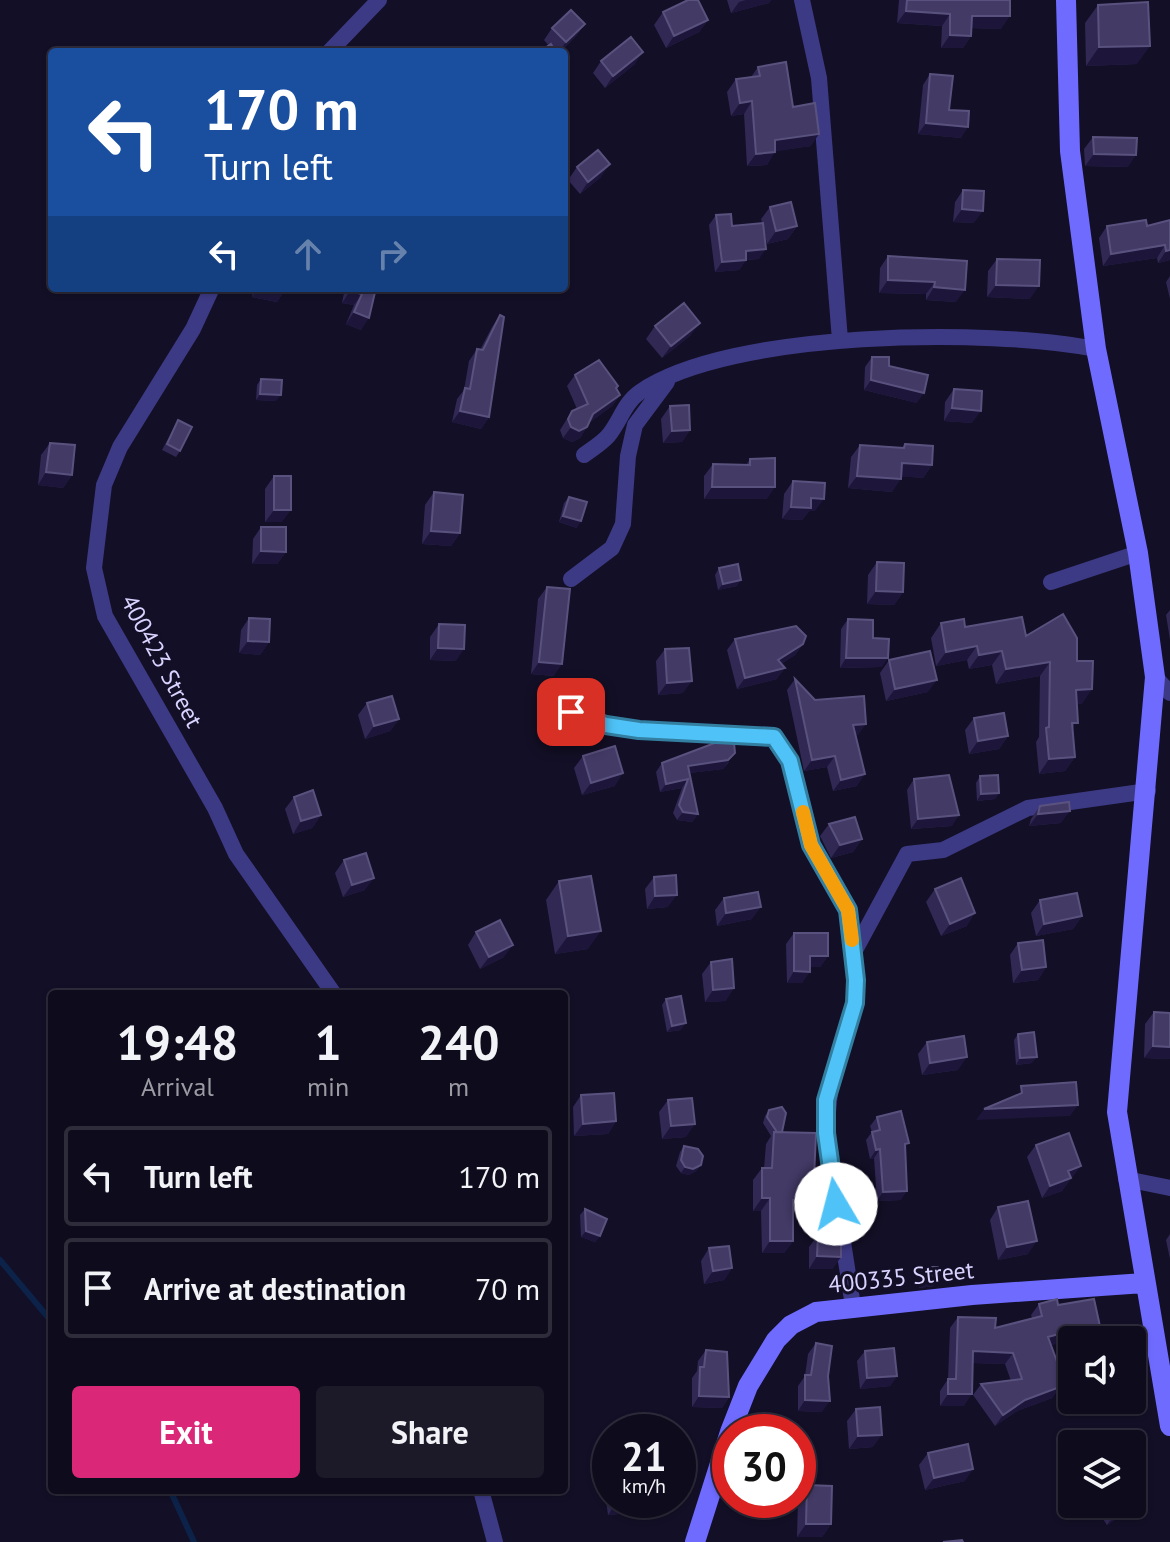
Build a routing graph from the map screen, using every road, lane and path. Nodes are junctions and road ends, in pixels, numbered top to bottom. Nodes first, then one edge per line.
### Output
1 (379, 0) edge
2 (802, 0) edge
3 (1066, 0) edge
4 (333, 48) edge
5 (210, 292) edge
6 (840, 340) junction
7 (1096, 349) junction
8 (671, 377) junction
9 (584, 455) dead end
10 (1138, 553) junction
11 (571, 579) dead end
12 (1051, 582) dead end
13 (1155, 677) junction
14 (1170, 693) edge
15 (571, 712) dead end
16 (1148, 791) junction
17 (853, 954) junction
18 (331, 990) edge
19 (1126, 1179) junction
20 (1170, 1188) edge
21 (1144, 1283) junction
22 (853, 1306) junction
23 (737, 1414) edge
24 (1170, 1426) edge
25 (712, 1489) edge
26 (482, 1494) edge
27 (495, 1542) edge
28 (695, 1542) edge

1 - 4 street
2 - 6 street
3 - 7 street
5 - 18 street, 400423 Street
6 - 7 street
6 - 8 street
7 - 10 street
8 - 9 street
8 - 11 street
10 - 12 street
10 - 13 street
13 - 14 street
13 - 16 street
15 - 17 street
16 - 17 street
16 - 19 street
17 - 22 street
19 - 20 street
19 - 21 street
21 - 22 street, 400335 Street
21 - 24 street
22 - 23 street, 400335 Street
25 - 28 street, 400335 Street
26 - 27 street

